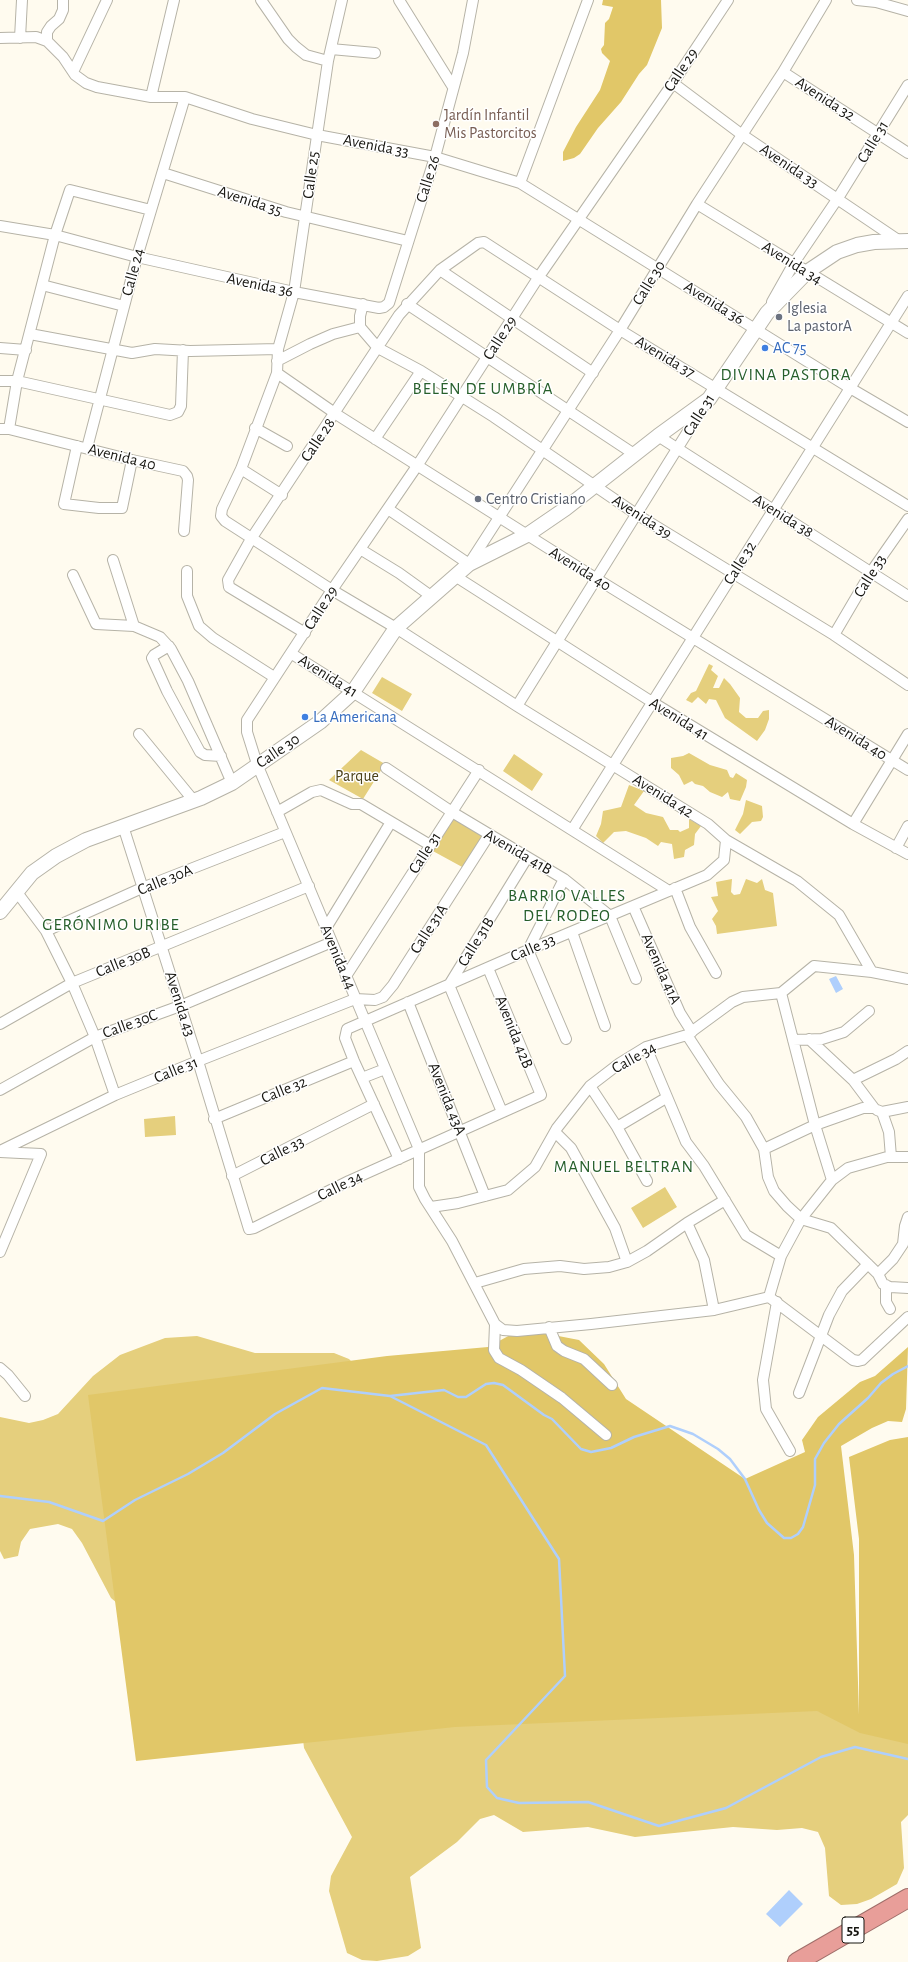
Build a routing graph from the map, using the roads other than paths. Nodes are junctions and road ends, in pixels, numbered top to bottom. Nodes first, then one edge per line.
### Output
1 (22, 0) edge
2 (63, 0) edge
3 (107, 0) edge
4 (174, 0) edge
5 (261, 0) edge
6 (342, 0) edge
7 (399, 0) edge
8 (473, 0) edge
9 (588, 0) edge
10 (728, 0) edge
11 (826, 0) edge
12 (857, 0) edge
13 (876, 1) edge
14 (908, 11) edge
15 (0, 38) edge
16 (20, 38) junction
17 (47, 41) junction
18 (331, 48) junction
19 (375, 53) dead end
20 (328, 61) junction
21 (73, 72) junction
22 (783, 72) junction
23 (673, 83) junction
24 (908, 85) edge
25 (453, 87) junction
26 (151, 97) junction
27 (185, 97) junction
28 (741, 134) junction
29 (878, 134) junction
30 (317, 135) junction
31 (908, 153) edge
32 (435, 157) junction
33 (163, 173) junction
34 (520, 183) junction
35 (838, 198) junction
36 (697, 204) junction
37 (151, 210) junction
38 (306, 218) junction
39 (579, 218) junction
40 (0, 226) edge
41 (55, 235) junction
42 (408, 242) junction
43 (484, 242) joint
44 (904, 242) edge
45 (137, 257) junction
46 (794, 263) junction
47 (658, 269) junction
48 (440, 270) junction
49 (807, 272) junction
50 (538, 278) junction
51 (42, 285) junction
52 (294, 292) junction
53 (908, 296) edge
54 (363, 304) junction
55 (407, 304) junction
56 (124, 306) junction
57 (384, 307) joint
58 (767, 313) junction
59 (512, 320) junction
60 (891, 323) junction
61 (360, 327) junction
62 (755, 329) junction
63 (620, 330) junction
64 (908, 333) edge
65 (30, 334) junction
66 (0, 348) edge
67 (378, 348) junction
68 (113, 349) junction
69 (278, 349) junction
70 (26, 350) junction
71 (183, 350) junction
72 (488, 356) junction
73 (277, 361) junction
74 (421, 371) junction
75 (277, 372) junction
76 (593, 373) junction
77 (0, 381) edge
78 (17, 381) junction
79 (850, 388) junction
80 (712, 393) junction
81 (462, 397) junction
82 (100, 399) junction
83 (568, 410) junction
84 (335, 414) junction
85 (908, 422) edge
86 (4, 429) edge
87 (254, 432) junction
88 (658, 436) junction
89 (375, 440) junction
90 (287, 446) dead end
91 (82, 447) junction
92 (813, 447) junction
93 (677, 449) junction
94 (542, 451) junction
95 (634, 454) junction
96 (132, 460) junction
97 (417, 466) junction
98 (240, 469) junction
99 (595, 487) junction
100 (282, 495) junction
101 (908, 506) edge
102 (388, 509) junction
103 (774, 509) junction
104 (636, 514) junction
105 (499, 516) junction
106 (908, 519) edge
107 (184, 531) dead end
108 (527, 535) junction
109 (252, 539) junction
110 (360, 549) junction
111 (113, 560) dead end
112 (469, 564) junction
113 (187, 571) dead end
114 (871, 572) junction
115 (733, 574) junction
116 (73, 575) dead end
117 (455, 576) junction
118 (597, 580) junction
119 (332, 590) junction
120 (431, 596) junction
121 (908, 596) edge
122 (134, 626) junction
123 (396, 628) junction
124 (305, 632) junction
125 (834, 635) junction
126 (692, 638) junction
127 (557, 642) junction
128 (169, 646) junction
129 (292, 654) junction
130 (274, 677) junction
131 (908, 685) edge
132 (353, 692) junction
133 (652, 702) junction
134 (517, 706) junction
135 (139, 734) dead end
136 (908, 734) edge
137 (221, 756) junction
138 (892, 760) junction
139 (257, 764) junction
140 (613, 764) junction
141 (386, 768) dead end
142 (479, 770) junction
143 (908, 770) edge
144 (232, 783) junction
145 (194, 800) junction
146 (278, 812) junction
147 (452, 812) junction
148 (391, 822) junction
149 (853, 824) junction
150 (123, 826) junction
151 (908, 826) edge
152 (572, 830) junction
153 (285, 832) junction
154 (489, 835) junction
155 (726, 840) junction
156 (430, 845) junction
157 (896, 848) junction
158 (908, 854) edge
159 (528, 858) junction
160 (564, 879) junction
161 (309, 886) junction
162 (142, 888) junction
163 (672, 889) junction
164 (16, 891) junction
165 (633, 906) junction
166 (0, 912) edge
167 (610, 916) junction
168 (326, 928) junction
169 (46, 931) junction
170 (572, 932) junction
171 (332, 942) junction
172 (161, 946) junction
173 (528, 950) junction
174 (488, 968) junction
175 (872, 972) junction
176 (716, 973) dead end
177 (346, 976) junction
178 (636, 979) dead end
179 (908, 979) edge
180 (72, 983) junction
181 (449, 985) junction
182 (781, 993) junction
183 (355, 999) junction
184 (408, 1002) junction
185 (180, 1006) junction
186 (869, 1011) dead end
187 (365, 1021) junction
188 (0, 1024) edge
189 (605, 1026) dead end
190 (689, 1033) junction
191 (95, 1037) junction
192 (566, 1039) dead end
193 (793, 1040) junction
194 (809, 1040) junction
195 (646, 1047) junction
196 (908, 1051) edge
197 (198, 1061) junction
198 (354, 1061) junction
199 (384, 1069) junction
200 (362, 1078) junction
201 (853, 1080) junction
202 (590, 1086) junction
203 (0, 1090) edge
204 (115, 1095) junction
205 (540, 1095) joint
206 (666, 1098) junction
207 (374, 1104) junction
208 (908, 1107) edge
209 (878, 1110) junction
210 (502, 1112) junction
211 (214, 1119) junction
212 (815, 1125) junction
213 (617, 1127) junction
214 (460, 1131) junction
215 (555, 1132) junction
216 (419, 1149) junction
217 (764, 1150) junction
218 (0, 1152) edge
219 (891, 1157) junction
220 (908, 1157) edge
221 (399, 1158) junction
222 (232, 1176) junction
223 (832, 1180) junction
224 (647, 1181) dead end
225 (485, 1196) junction
226 (725, 1200) junction
227 (431, 1207) junction
228 (908, 1216) edge
229 (801, 1219) junction
230 (687, 1223) junction
231 (249, 1229) joint
232 (0, 1252) edge
233 (781, 1256) junction
234 (627, 1262) junction
235 (868, 1264) junction
236 (878, 1274) junction
237 (475, 1283) junction
238 (886, 1285) junction
239 (908, 1288) edge
240 (773, 1300) junction
241 (890, 1309) dead end
242 (714, 1310) junction
243 (908, 1316) edge
244 (495, 1324) junction
245 (549, 1327) junction
246 (820, 1335) junction
247 (0, 1368) edge
248 (612, 1385) dead end
249 (799, 1393) dead end
250 (26, 1396) dead end
251 (606, 1435) dead end
252 (790, 1451) dead end
253 (908, 1898) edge
254 (797, 1962) edge

1 - 16 street
2 - 17 street
3 - 21 street
4 - 26 street
5 - 20 street
6 - 18 street, Calle 25
7 - 25 street
8 - 25 street, Calle 26
9 - 34 street
10 - 23 street, Calle 29
11 - 22 street, Calle 30
12 - 13 street
13 - 14 street
15 - 16 street
16 - 17 street
17 - 21 street, Avenida 33
18 - 19 street
18 - 20 street, Calle 25
20 - 30 street, Calle 25
21 - 26 street, Avenida 33
22 - 28 street, Calle 30
22 - 29 street, Avenida 32
23 - 28 street, Avenida 33
23 - 39 street, Calle 29
24 - 29 street, Calle 31
25 - 32 street, Calle 26
26 - 27 street, Avenida 33
27 - 30 street, Avenida 33
27 - 33 street, Calle 24
28 - 35 street, Avenida 33
28 - 36 street, Calle 30
29 - 31 street, Avenida 32
29 - 35 street, Calle 31
30 - 32 street, Avenida 33
30 - 38 street, Calle 25
32 - 34 street, Avenida 33
32 - 42 street, Calle 26
33 - 37 street, Calle 24
33 - 38 street, Avenida 35
34 - 39 street, Avenida 36
35 - 44 street, Avenida 33
35 - 46 street, Calle 31
36 - 46 street, Avenida 34
36 - 47 street, Calle 30
37 - 41 street
37 - 45 street, Calle 24
38 - 42 street, Avenida 35
38 - 52 street, Calle 25
39 - 47 street, Avenida 36
39 - 50 street, Calle 29
40 - 41 street, Avenida 36
41 - 45 street, Avenida 36
41 - 51 street
42 - 57 street, Calle 26
43 - 48 street, Calle 28
43 - 50 street, Avenida 37
44 - 49 main road
45 - 52 street, Avenida 36
45 - 56 street, Calle 24
46 - 49 street, Avenida 34
46 - 58 street, Calle 31
47 - 62 street, Avenida 36
47 - 63 street, Calle 30
48 - 55 street, Calle 28
48 - 59 street
49 - 58 main road
49 - 60 street, Avenida 34
50 - 59 street, Calle 29
50 - 63 street, Avenida 37
51 - 56 street
51 - 65 street
52 - 54 street, Avenida 36
52 - 69 street, Calle 25
53 - 60 street, Calle 32
54 - 57 street, Avenida 36
54 - 61 street
55 - 67 street, Calle 28
55 - 72 street
56 - 68 street, Calle 24
58 - 62 main road, Calle 31
59 - 72 street, Calle 29
59 - 76 street
60 - 64 street, Avenida 34
60 - 79 street, Calle 32
61 - 67 street
61 - 73 street
62 - 79 street, Avenida 36
62 - 80 main road, Calle 31
63 - 76 street, Calle 30
63 - 80 street, Avenida 37
65 - 68 street
65 - 70 street
66 - 70 street
67 - 74 street, Avenida 39
67 - 84 street, Calle 28
68 - 71 street
68 - 82 street, Calle 24
69 - 71 street
69 - 73 street
70 - 78 street
71 - 82 street
72 - 81 street, Calle 29
72 - 83 street
73 - 75 street
74 - 81 street, Avenida 39
74 - 89 street
75 - 84 street, Avenida 40
75 - 87 street
76 - 83 street, Calle 30
77 - 78 street
78 - 82 street
78 - 86 street
79 - 85 street, Avenida 36
79 - 92 street, Calle 32
80 - 88 main road, Calle 30
80 - 92 street, Avenida 37
80 - 93 street, Calle 31
81 - 94 street, Avenida 39
81 - 97 street, Calle 29
82 - 91 street, Calle 24
83 - 94 street, Calle 30
83 - 95 street
84 - 89 street, Avenida 40
84 - 100 street, Calle 28
86 - 91 street, Avenida 40
87 - 90 street
87 - 98 street
88 - 93 street, Avenida 38
88 - 95 main road, Calle 30
89 - 97 street, Avenida 40
91 - 96 street, Avenida 40
91 - 96 street, Calle 24
92 - 101 street, Avenida 37
92 - 103 street, Calle 32
93 - 103 street, Avenida 38
93 - 104 street, Calle 31
94 - 99 street, Avenida 39
94 - 105 street, Calle 30
95 - 99 main road, Calle 30
96 - 107 street, Avenida 40
97 - 102 street, Calle 29
97 - 105 street, Avenida 40
98 - 100 street
98 - 109 street
99 - 104 street, Avenida 39
99 - 108 main road, Calle 30
100 - 109 street, Calle 28
102 - 110 street, Calle 29
102 - 112 street
103 - 114 street, Avenida 38
103 - 115 street, Calle 32
104 - 115 street, Avenida 39
104 - 118 street, Calle 31
105 - 108 street, Avenida 40
105 - 112 street, Calle 30
106 - 114 street, Calle 33
108 - 112 main road, Calle 30
108 - 118 street, Avenida 40
109 - 119 street
109 - 124 street, Calle 28
110 - 119 street, Calle 29
110 - 120 street
111 - 122 street
112 - 117 main road, Calle 30
113 - 130 street, Avenida 41
114 - 121 street, Avenida 38
114 - 125 street, Calle 33
115 - 125 street, Avenida 39
115 - 126 street, Calle 32
116 - 122 street
117 - 120 main road, Calle 30
117 - 127 street, Avenida 41
118 - 126 street, Avenida 40
118 - 127 street, Calle 31
119 - 123 street
119 - 124 street, Calle 29
120 - 123 main road, Calle 30
122 - 128 street
123 - 132 main road, Calle 30
123 - 134 street, Avenida 42
124 - 129 street, Calle 29
125 - 131 street, Avenida 39
126 - 133 street, Calle 32
126 - 138 street, Avenida 40
127 - 133 street, Avenida 41
127 - 134 street, Calle 31
128 - 137 street
128 - 137 street
129 - 130 street, Calle 29
129 - 132 street, Avenida 41
130 - 139 street, Calle 29
132 - 139 main road, Calle 30
132 - 142 street, Avenida 41
133 - 140 street, Calle 32
133 - 149 street, Avenida 41
134 - 140 street, Avenida 42
135 - 145 street
136 - 138 street
137 - 144 street
138 - 143 street, Avenida 40
138 - 149 street
139 - 144 main road, Calle 30
139 - 146 street, Avenida 44
140 - 152 street, Calle 32
140 - 155 street, Avenida 42
141 - 147 street, Avenida 41B
142 - 147 street, Calle 31
142 - 152 street, Avenida 41
144 - 145 main road, Calle 30
145 - 150 main road, Calle 30
146 - 148 street
146 - 153 street, Avenida 44
147 - 154 street, Avenida 41B
147 - 156 street, Calle 31
148 - 156 street
148 - 168 street
149 - 157 street, Avenida 41
150 - 162 street, Avenida 43
150 - 164 main road, Calle 30
151 - 157 street
152 - 163 street, Avenida 41
153 - 161 street, Avenida 44
153 - 162 street, Calle 30A
154 - 159 street, Avenida 41B
154 - 183 street, Calle 31A
155 - 163 street, Calle 33
155 - 175 street, Avenida 42
156 - 177 street, Calle 31
157 - 158 street, Avenida 41
159 - 160 street, Avenida 41B
159 - 181 street, Calle 31B
160 - 167 street, Avenida 41B
160 - 173 street
161 - 168 street, Avenida 44
161 - 172 street, Calle 30B
162 - 169 street, Calle 30A
162 - 172 street, Avenida 43
163 - 165 street, Calle 33
163 - 176 street
164 - 166 main road, Calle 30
164 - 169 street
165 - 167 street, Calle 33
165 - 190 street, Avenida 41A
167 - 170 street, Calle 33
167 - 178 street, Avenida 41B
168 - 171 street, Avenida 44
169 - 180 street
170 - 173 street, Calle 33
170 - 189 street
171 - 177 street, Avenida 44
171 - 185 street, Calle 30C
172 - 180 street, Calle 30B
172 - 185 street, Avenida 43
173 - 174 street, Calle 33
173 - 192 street
174 - 181 street, Calle 33
174 - 205 street, Avenida 42B
175 - 179 street
175 - 182 street
177 - 183 street, Avenida 44
180 - 188 street, Calle 30B
180 - 191 street
181 - 184 street, Calle 33
181 - 210 street
182 - 190 street, Calle 34
182 - 193 street
183 - 187 street, Avenida 44
183 - 197 street, Calle 31
184 - 187 street, Calle 33
184 - 214 street, Avenida 43A
185 - 191 street, Calle 30C
185 - 197 street, Avenida 43
186 - 194 street
187 - 198 street, Calle 33
187 - 199 street, Avenida 44
190 - 195 street, Calle 34
190 - 217 street, Avenida 41A
191 - 203 street, Calle 30C
191 - 204 street
193 - 194 street
193 - 212 street
194 - 201 street
195 - 202 street, Calle 34
195 - 206 street
196 - 201 street
197 - 204 street, Calle 31
197 - 211 street, Avenida 43
198 - 200 street
198 - 211 street, Calle 32
199 - 200 street
199 - 216 street, Avenida 44
200 - 207 street
201 - 209 street
202 - 213 street
202 - 215 street, Calle 34
204 - 218 street, Calle 31
205 - 210 street, Calle 34
206 - 213 street
206 - 226 street
207 - 221 street
207 - 222 street, Calle 33
208 - 209 street
209 - 212 street
209 - 219 street
210 - 214 street, Calle 34
211 - 222 street, Avenida 43
212 - 217 street
212 - 223 street
213 - 224 street
214 - 216 street, Calle 34
214 - 225 street, Avenida 43A
215 - 225 street, Calle 34
215 - 234 street
216 - 221 street, Calle 34
216 - 227 street
217 - 229 street
218 - 232 street
219 - 220 street
219 - 223 street
221 - 231 street, Calle 34
222 - 231 street, Avenida 43
223 - 229 street
225 - 227 street, Calle 34
226 - 230 street
226 - 233 street
227 - 237 street
228 - 236 street
229 - 233 street
229 - 235 street
230 - 234 street
230 - 242 street
233 - 240 street
234 - 237 street
235 - 236 street
235 - 246 street
236 - 238 street
237 - 244 street
238 - 239 street
238 - 241 street
240 - 242 street
240 - 246 street
240 - 252 street
242 - 245 street
243 - 246 street
244 - 245 street
244 - 251 street
245 - 248 street
246 - 249 street
247 - 250 street
253 - 254 highway, 55

